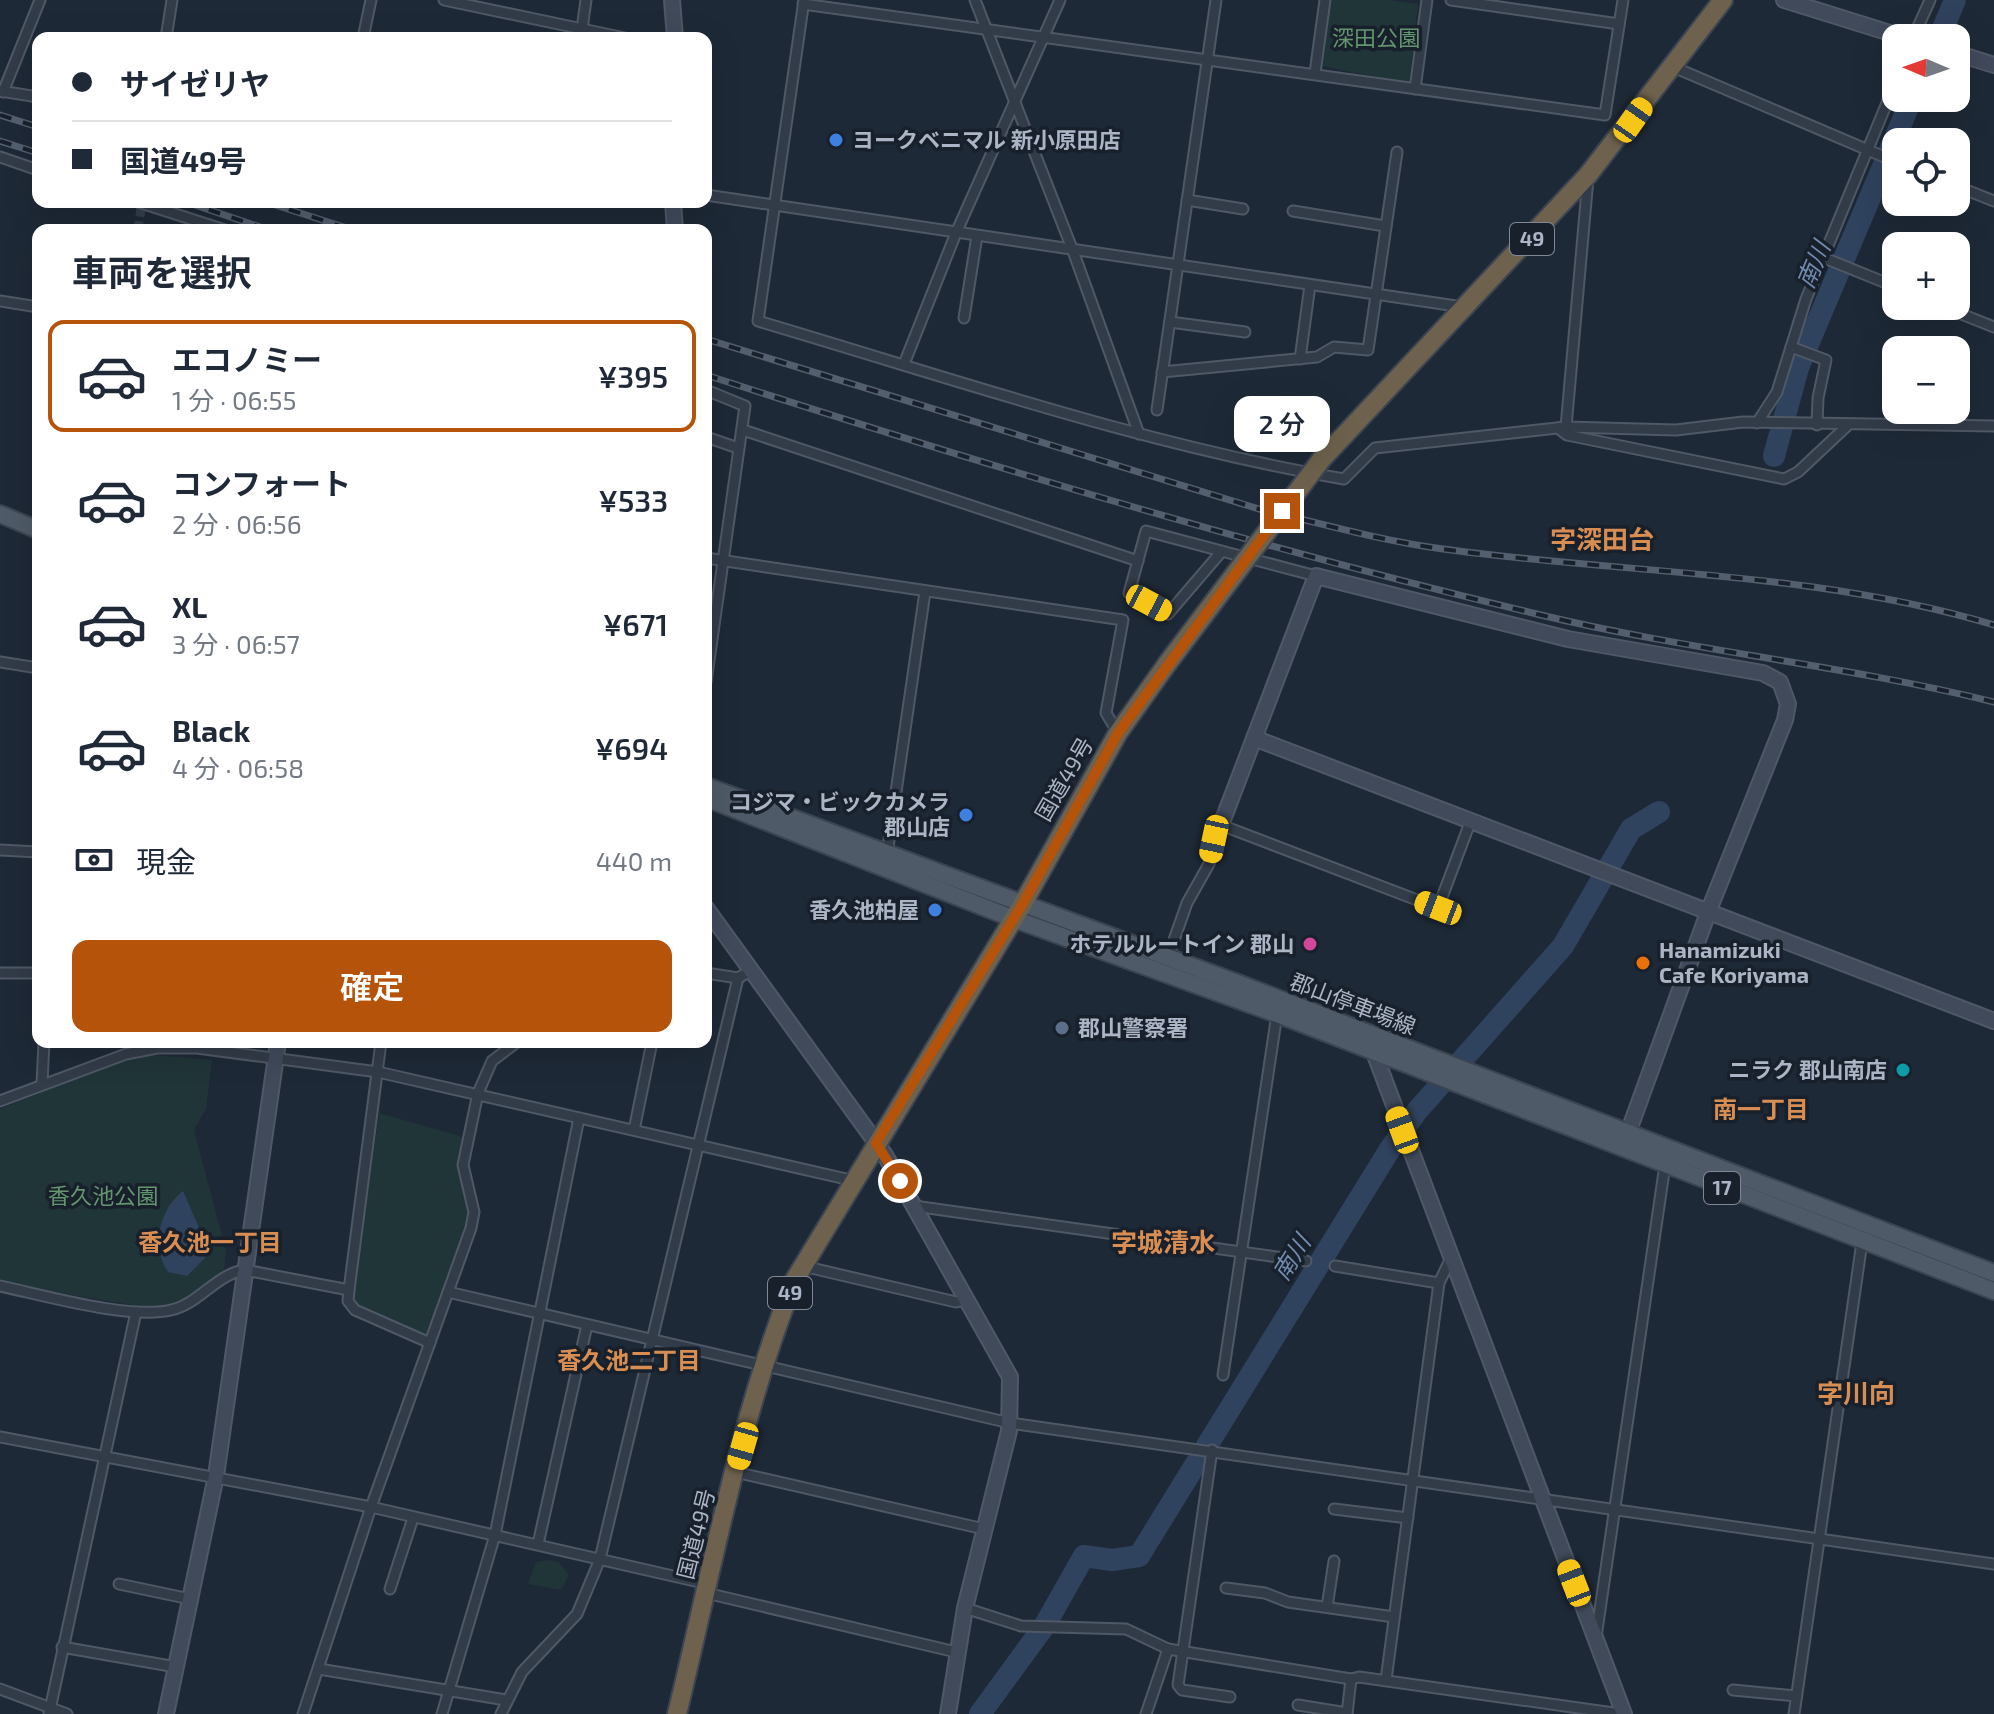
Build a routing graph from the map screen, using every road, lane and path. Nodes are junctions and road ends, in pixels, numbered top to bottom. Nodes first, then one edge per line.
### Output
1 (38, 0) edge
2 (172, 0) edge
3 (371, 0) edge
4 (444, 0) edge
5 (586, 0) edge
6 (672, 0) edge
7 (975, 0) edge
8 (1060, 0) edge
9 (1216, 0) edge
10 (1325, 0) edge
11 (1427, 0) edge
12 (1451, 0) edge
13 (1623, 0) edge
14 (1723, 0) edge
15 (1784, 0) edge
16 (1930, 0) edge
17 (804, 2) edge
18 (486, 4) edge
19 (1619, 24) junction
20 (1919, 24) edge
21 (582, 29) junction
22 (985, 30) junction
23 (1882, 31) edge
24 (167, 32) edge
25 (364, 32) edge
26 (596, 32) edge
27 (675, 32) edge
28 (1044, 39) junction
29 (1970, 57) edge
30 (1207, 59) junction
31 (1994, 65) edge
32 (1671, 66) junction
33 (1315, 73) junction
34 (1415, 89) junction
35 (1, 91) edge
36 (32, 96) edge
37 (1013, 103) junction
38 (1885, 112) edge
39 (1397, 152) dead end
40 (1871, 152) junction
41 (1882, 156) edge
42 (0, 157) edge
43 (32, 168) edge
44 (1588, 175) junction
45 (1970, 192) edge
46 (712, 196) edge
47 (1187, 200) junction
48 (1994, 201) edge
49 (774, 204) junction
50 (157, 208) edge
51 (1243, 209) dead end
52 (1293, 211) dead end
53 (206, 224) edge
54 (1385, 226) junction
55 (956, 233) junction
56 (977, 236) junction
57 (1073, 251) junction
58 (1825, 258) junction
59 (1178, 264) junction
60 (1882, 281) edge
61 (1310, 285) junction
62 (1376, 295) junction
63 (0, 301) edge
64 (32, 306) edge
65 (1466, 307) junction
66 (1970, 317) edge
67 (964, 318) dead end
68 (1170, 322) junction
69 (1994, 327) edge
70 (1245, 332) dead end
71 (1795, 349) junction
72 (1300, 359) junction
73 (904, 364) junction
74 (1162, 372) junction
75 (712, 392) edge
76 (1157, 410) dead end
77 (1757, 423) junction
78 (1817, 425) junction
79 (1847, 426) junction
80 (1994, 426) edge
81 (1562, 428) junction
82 (743, 430) junction
83 (1139, 434) junction
84 (712, 439) edge
85 (738, 448) junction
86 (0, 514) edge
87 (0, 525) edge
88 (32, 527) edge
89 (32, 538) edge
90 (1222, 551) junction
91 (712, 559) edge
92 (723, 560) junction
93 (1138, 561) junction
94 (1316, 576) junction
95 (925, 592) junction
96 (712, 639) edge
97 (0, 662) edge
98 (32, 667) edge
99 (1118, 733) junction
100 (1254, 738) junction
101 (712, 788) edge
102 (712, 800) edge
103 (1471, 820) junction
104 (1221, 825) junction
105 (0, 850) edge
106 (32, 852) edge
107 (885, 859) junction
108 (1709, 910) junction
109 (1018, 912) junction
110 (712, 918) edge
111 (1168, 957) junction
112 (0, 973) edge
113 (32, 973) edge
114 (712, 973) edge
115 (745, 974) junction
116 (1277, 1014) junction
117 (1994, 1021) edge
118 (1377, 1047) junction
119 (44, 1048) edge
120 (157, 1048) edge
121 (213, 1048) edge
122 (277, 1048) edge
123 (380, 1048) edge
124 (509, 1048) edge
125 (651, 1048) edge
126 (276, 1060) junction
127 (378, 1072) junction
128 (42, 1083) junction
129 (478, 1093) junction
130 (0, 1101) edge
131 (579, 1118) junction
132 (634, 1130) junction
133 (1628, 1133) junction
134 (876, 1143) junction
135 (699, 1145) junction
136 (1665, 1165) junction
137 (855, 1181) junction
138 (914, 1206) junction
139 (1862, 1242) junction
140 (1242, 1251) junction
141 (1451, 1258) junction
142 (1306, 1261) dead end
143 (803, 1266) junction
144 (1335, 1266) dead end
145 (245, 1270) junction
146 (1994, 1273) edge
147 (1439, 1283) junction
148 (0, 1286) edge
149 (349, 1290) junction
150 (1994, 1291) edge
151 (448, 1292) junction
152 (968, 1299) junction
153 (136, 1312) junction
154 (541, 1315) junction
155 (587, 1325) junction
156 (653, 1340) junction
157 (430, 1343) junction
158 (766, 1368) junction
159 (1223, 1375) dead end
160 (1010, 1423) junction
161 (0, 1437) edge
162 (1212, 1450) junction
163 (103, 1455) junction
164 (735, 1472) junction
165 (216, 1476) junction
166 (1414, 1480) junction
167 (1542, 1499) junction
168 (371, 1507) junction
169 (1617, 1507) junction
170 (1334, 1509) dead end
171 (413, 1518) junction
172 (1408, 1518) junction
173 (984, 1529) junction
174 (495, 1535) junction
175 (1818, 1539) junction
176 (538, 1544) junction
177 (600, 1559) junction
178 (1334, 1561) dead end
179 (1994, 1564) edge
180 (119, 1584) dead end
181 (707, 1588) junction
182 (1226, 1588) dead end
183 (390, 1589) dead end
184 (190, 1599) junction
185 (1327, 1607) junction
186 (965, 1608) junction
187 (1394, 1617) junction
188 (1595, 1640) junction
189 (62, 1647) junction
190 (1168, 1649) junction
191 (956, 1652) junction
192 (1182, 1652) junction
193 (176, 1667) junction
194 (319, 1669) junction
195 (1351, 1679) junction
196 (1386, 1680) junction
197 (0, 1689) edge
198 (449, 1690) junction
199 (1733, 1690) dead end
200 (1796, 1696) junction
201 (1230, 1697) dead end
202 (506, 1700) junction
203 (1298, 1705) dead end
204 (49, 1711) edge
205 (1586, 1712) edge
206 (1347, 1713) edge
207 (67, 1714) edge
208 (166, 1714) edge
209 (303, 1714) edge
210 (442, 1714) edge
211 (501, 1714) edge
212 (677, 1714) edge
213 (948, 1714) edge
214 (1146, 1714) edge
215 (1622, 1714) edge
216 (1794, 1714) edge

1 - 35 street
2 - 24 street
3 - 25 street
4 - 18 street
5 - 21 street
6 - 27 street
7 - 22 street
8 - 28 street
9 - 30 street
10 - 33 street
11 - 34 street
12 - 19 street
13 - 19 street
14 - 32 highway, 国道49号 / 49
15 - 23 street
16 - 20 street
17 - 22 street
17 - 49 street
18 - 21 street
19 - 34 street
21 - 26 street
22 - 28 street
22 - 37 street
28 - 30 street
28 - 37 street
29 - 31 street
30 - 33 street
30 - 47 street
32 - 40 street
32 - 44 highway, 国道49号 / 49
33 - 34 street
35 - 36 street
37 - 55 street
37 - 57 street
38 - 40 street
39 - 54 street
40 - 41 street
40 - 58 street
42 - 43 street
44 - 65 highway, 国道49号 / 49
44 - 81 street
45 - 48 street
46 - 49 street
47 - 51 street
47 - 59 street
49 - 55 street
49 - 73 street
50 - 53 street
52 - 54 street
54 - 62 street
55 - 56 street
55 - 73 street
56 - 57 street
56 - 67 street
57 - 59 street
57 - 83 street
58 - 60 street
58 - 71 street
59 - 61 street
59 - 68 street
61 - 62 street
61 - 72 street
62 - 65 street
62 - 72 street
63 - 64 street
65 - 99 highway, 国道49号 / 49, bridge
66 - 69 street
68 - 70 street
68 - 74 street
71 - 77 street
71 - 78 street
72 - 74 street
73 - 83 street
74 - 76 street
75 - 82 street
77 - 78 street
77 - 81 street
78 - 79 street
79 - 80 street
79 - 81 street
81 - 83 street
82 - 85 street
82 - 93 street
84 - 85 street
85 - 92 street
86 - 88 main road
87 - 89 main road
90 - 93 street
90 - 93 street
90 - 94 street
91 - 92 street
92 - 95 street
92 - 96 street
94 - 100 street
94 - 108 street
95 - 99 street
95 - 107 street
97 - 98 street
99 - 109 highway, 国道49号 / 49
100 - 103 street
100 - 104 street
101 - 107 main road, 郡山停車場線 / 17
102 - 107 main road, 郡山停車場線 / 17
103 - 104 street
103 - 108 street
104 - 111 street
105 - 106 street
107 - 109 main road, 郡山停車場線 / 17
108 - 117 street
108 - 133 street
109 - 111 main road, 郡山停車場線 / 17
109 - 116 main road, 郡山停車場線 / 17
109 - 134 highway, 国道49号 / 49
110 - 115 street
111 - 118 main road, 郡山停車場線 / 17
112 - 113 street
114 - 115 street
115 - 134 street
115 - 135 street
116 - 118 main road, 郡山停車場線 / 17
116 - 140 street
118 - 133 main road, 郡山停車場線 / 17
118 - 136 main road, 郡山停車場線 / 17
118 - 141 street
119 - 128 street
120 - 128 street
121 - 126 street
122 - 126 street
123 - 127 street
124 - 129 street
125 - 132 street
126 - 127 street
126 - 145 street
127 - 129 street
127 - 149 street
128 - 130 street
129 - 131 street
129 - 151 street
131 - 132 street
131 - 154 street
132 - 135 street
133 - 146 main road, 17
134 - 137 highway, 国道49号 / 49
134 - 138 street
135 - 137 street
135 - 156 street
136 - 139 main road, 17
136 - 169 street
137 - 143 highway, 国道49号 / 49
138 - 140 street
138 - 152 street
139 - 150 main road, 17
139 - 175 street
140 - 142 street
140 - 159 street
141 - 147 street
141 - 167 street
143 - 152 street
143 - 158 highway, 国道49号 / 49
144 - 147 street
145 - 149 street
145 - 153 street
145 - 165 street
147 - 166 street
148 - 153 street
149 - 157 street
151 - 154 street
151 - 157 street
152 - 160 street
153 - 163 street
154 - 155 street
154 - 174 street
155 - 156 street
155 - 176 street
156 - 158 street
156 - 177 street
157 - 168 street
158 - 160 street
158 - 164 highway, 国道49号 / 49
160 - 162 street
160 - 173 street
161 - 163 street
162 - 166 street
162 - 192 street
163 - 165 street
163 - 189 street
164 - 173 street
164 - 181 highway, 国道49号 / 49
165 - 168 street
165 - 184 street
166 - 167 street
166 - 172 street
167 - 169 street
167 - 188 street
168 - 171 street
168 - 194 street
169 - 175 street
169 - 188 street
170 - 172 street
171 - 174 street
171 - 183 street
172 - 187 street
173 - 186 street
174 - 176 street
174 - 198 street
175 - 179 street
175 - 200 street
176 - 177 street
177 - 181 street
177 - 202 street
178 - 185 street
180 - 184 street
181 - 191 street
181 - 212 highway, 国道49号 / 49
182 - 185 street
184 - 193 street
185 - 187 street
186 - 190 street
186 - 191 street
187 - 196 street
188 - 215 street
189 - 193 street
189 - 204 street
190 - 192 street
190 - 214 street
191 - 213 street
192 - 195 street
192 - 201 street
193 - 208 street
194 - 198 street
194 - 209 street
195 - 196 street
195 - 206 street
196 - 205 street
197 - 204 street
198 - 202 street
198 - 210 street
199 - 200 street
200 - 216 street
202 - 211 street
203 - 206 street
204 - 207 street
205 - 215 street

